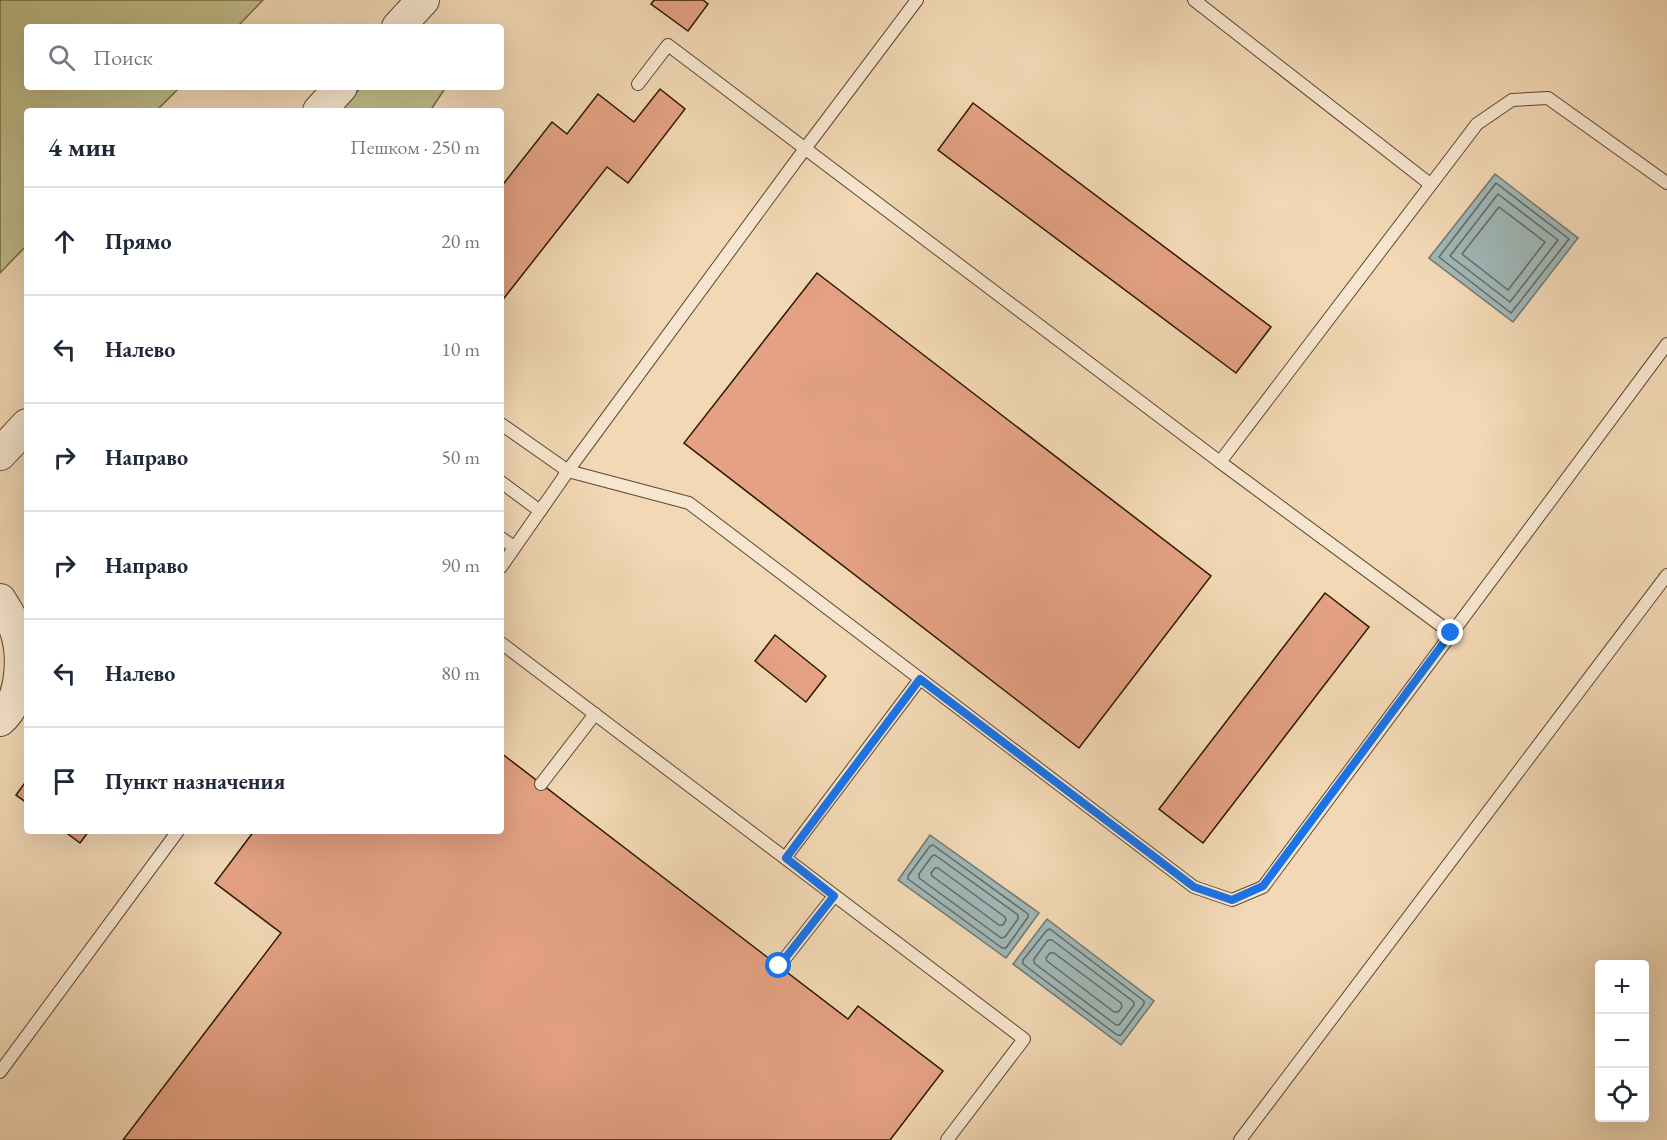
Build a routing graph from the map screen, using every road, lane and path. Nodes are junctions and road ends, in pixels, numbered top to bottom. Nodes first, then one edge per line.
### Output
1 (423, 0) edge
2 (917, 0) edge
3 (1194, 0) edge
4 (401, 24) edge
5 (638, 84) dead end
6 (338, 90) edge
7 (322, 108) edge
8 (804, 150) junction
9 (1667, 183) edge
10 (1431, 184) junction
11 (1667, 344) edge
12 (504, 426) edge
13 (24, 428) edge
14 (0, 454) edge
15 (1220, 462) junction
16 (568, 471) junction
17 (504, 484) edge
18 (540, 511) junction
19 (504, 540) edge
20 (514, 547) junction
21 (504, 562) edge
22 (1667, 575) edge
23 (0, 600) edge
24 (1451, 633) junction
25 (504, 645) edge
26 (920, 679) junction
27 (595, 714) junction
28 (0, 720) edge
29 (541, 784) dead end
30 (176, 834) edge
31 (786, 858) junction
32 (834, 896) junction
33 (779, 966) dead end
34 (0, 1072) edge
35 (947, 1140) edge
36 (1240, 1140) edge

1 - 4 street
2 - 8 lane
3 - 10 lane
5 - 8 lane
6 - 7 street
8 - 15 lane
8 - 16 lane
9 - 10 lane
10 - 15 lane
11 - 24 lane
12 - 16 lane
13 - 14 street
15 - 24 lane
16 - 18 lane
16 - 26 lane
17 - 18 lane
18 - 20 lane
19 - 20 lane
20 - 21 lane
22 - 36 lane
23 - 28 street
24 - 26 lane
25 - 27 lane
26 - 31 lane
27 - 29 lane
27 - 31 lane
30 - 34 lane
31 - 32 lane
32 - 33 lane
32 - 35 lane

